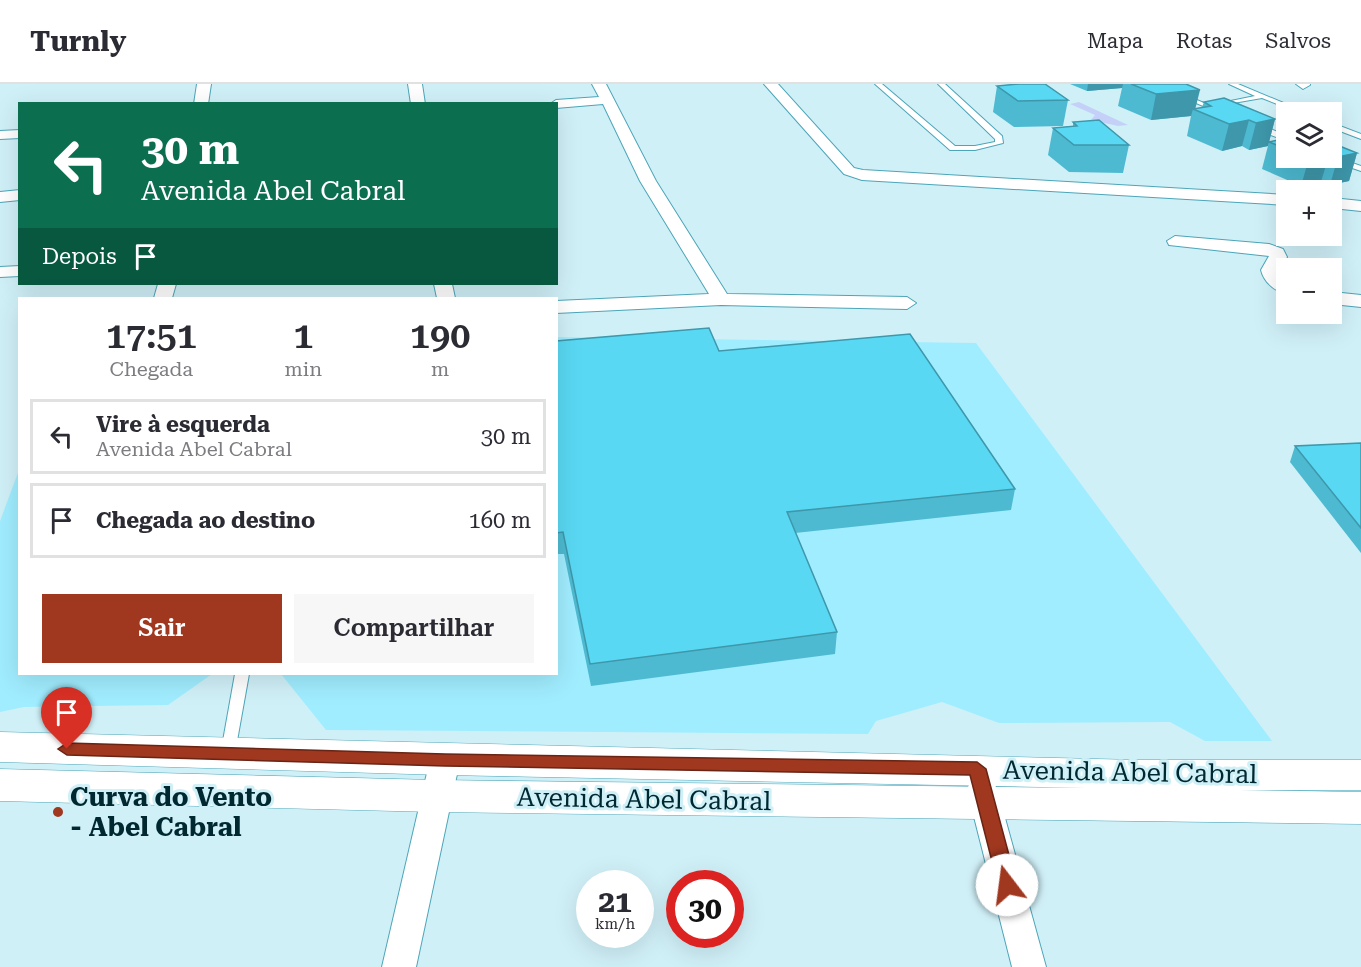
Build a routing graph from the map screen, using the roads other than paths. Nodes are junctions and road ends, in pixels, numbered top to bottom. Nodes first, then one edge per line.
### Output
1 (204, 84) edge
2 (415, 84) edge
3 (599, 84) edge
4 (771, 84) edge
5 (878, 84) edge
6 (941, 84) edge
7 (1154, 84) edge
8 (1232, 84) edge
9 (1263, 96) junction
10 (608, 100) junction
11 (201, 102) edge
12 (418, 102) edge
13 (1278, 102) edge
14 (558, 104) edge
15 (1208, 106) junction
16 (1227, 114) edge
17 (1245, 122) edge
18 (1342, 129) edge
19 (18, 134) edge
20 (0, 135) edge
21 (1276, 135) edge
22 (1361, 137) edge
23 (1342, 162) edge
24 (1361, 169) edge
25 (18, 195) edge
26 (0, 197) edge
27 (1276, 199) edge
28 (1342, 203) edge
29 (1361, 206) edge
30 (1175, 241) dead end
31 (1277, 258) edge
32 (1276, 260) edge
33 (18, 271) edge
34 (0, 272) edge
35 (1276, 281) edge
36 (721, 299) junction
37 (1342, 299) edge
38 (1361, 301) edge
39 (907, 303) dead end
40 (558, 307) edge
41 (242, 675) edge
42 (0, 747) edge
43 (228, 752) junction
44 (1361, 775) edge
45 (440, 778) junction
46 (0, 785) edge
47 (982, 786) junction
48 (1361, 808) edge
49 (399, 967) edge
50 (1029, 967) edge

1 - 11 street
2 - 12 street
3 - 10 street
4 - 27 street
5 - 6 lane
7 - 15 lane
8 - 9 lane
9 - 13 lane
9 - 15 lane
10 - 14 street
10 - 36 street
15 - 16 lane
17 - 21 lane
18 - 22 lane
19 - 20 street
23 - 24 lane
25 - 26 street
28 - 29 street
30 - 31 street
32 - 35 street
33 - 34 street
36 - 39 street
36 - 40 street
37 - 38 street
41 - 43 lane
42 - 43 main road, Avenida Abel Cabral
43 - 45 main road, Avenida Abel Cabral
44 - 47 main road, Avenida Abel Cabral
45 - 46 main road, Avenida Abel Cabral
45 - 47 main road, Avenida Abel Cabral
45 - 49 street
47 - 48 main road, Avenida Abel Cabral
47 - 50 street

